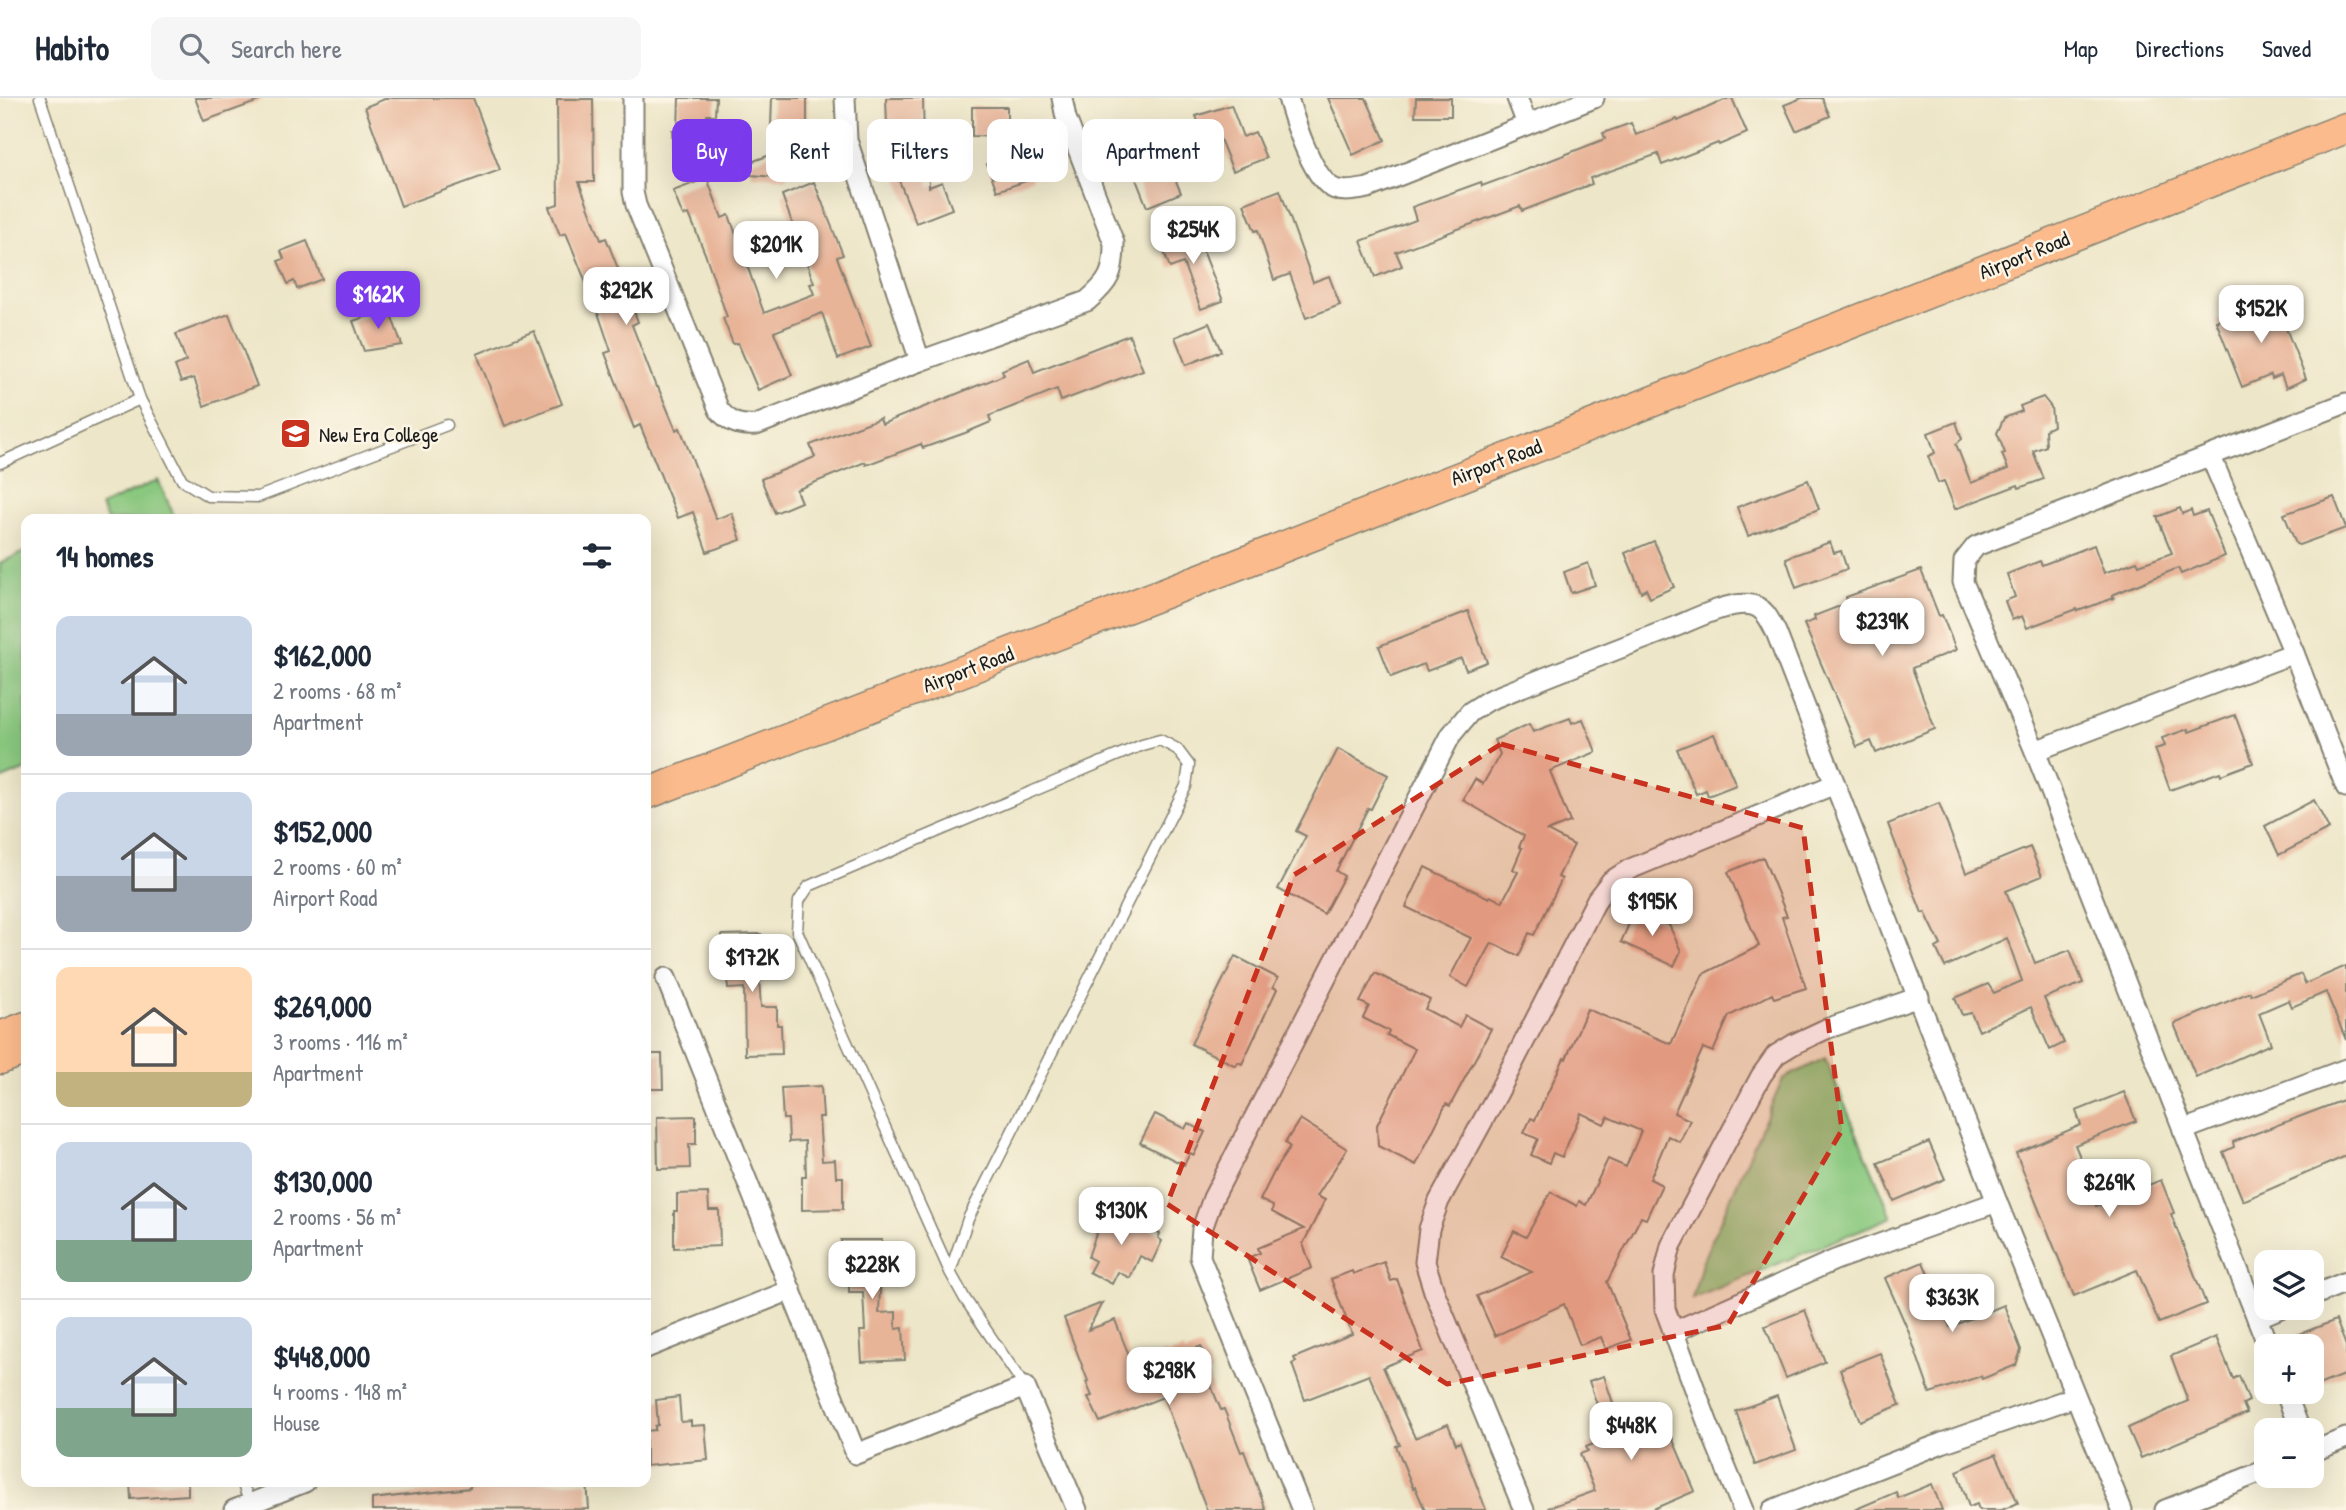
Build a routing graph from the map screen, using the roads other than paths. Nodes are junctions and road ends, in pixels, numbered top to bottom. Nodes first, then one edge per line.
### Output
1 (40, 98) edge
2 (633, 98) edge
3 (845, 98) edge
4 (1062, 98) edge
5 (1287, 98) edge
6 (1517, 98) edge
7 (1594, 98) edge
8 (1527, 124) junction
9 (2346, 128) edge
10 (920, 361) junction
11 (141, 399) junction
12 (2346, 403) edge
13 (447, 425) dead end
14 (2211, 457) junction
15 (0, 463) edge
16 (2294, 653) junction
17 (2035, 751) junction
18 (1835, 784) junction
19 (2346, 787) edge
20 (651, 792) edge
21 (666, 978) dead end
22 (1919, 998) junction
23 (21, 1029) edge
24 (0, 1037) edge
25 (21, 1051) edge
26 (0, 1059) edge
27 (2346, 1069) edge
28 (2183, 1130) junction
29 (1997, 1202) junction
30 (950, 1272) junction
31 (2346, 1282) edge
32 (791, 1290) junction
33 (2324, 1291) edge
34 (2254, 1310) edge
35 (1673, 1332) junction
36 (651, 1346) edge
37 (1025, 1387) junction
38 (2075, 1397) junction
39 (2346, 1438) edge
40 (2324, 1447) edge
41 (2254, 1475) edge
42 (242, 1487) edge
43 (292, 1487) edge
44 (242, 1507) edge
45 (1077, 1510) edge
46 (1302, 1510) edge
47 (1524, 1510) edge
48 (1743, 1510) edge
49 (1772, 1510) edge
50 (2122, 1510) edge
51 (2165, 1510) edge

1 - 11 lane
2 - 10 street
3 - 10 street
4 - 10 street
5 - 8 street
6 - 8 street
7 - 8 street
9 - 20 main road, Airport Road
11 - 13 lane
11 - 15 lane
12 - 14 street
14 - 16 street
14 - 17 street
16 - 17 street
16 - 19 street
17 - 28 street
18 - 22 street
18 - 46 street
18 - 47 street
21 - 32 street
22 - 29 street
22 - 35 street
23 - 24 main road
25 - 26 main road
27 - 28 street
28 - 34 street
29 - 35 street
29 - 38 street
30 - 30 lane
30 - 37 lane
31 - 33 street
32 - 36 street
32 - 37 street
35 - 48 street
37 - 45 street
38 - 49 street
38 - 50 street
39 - 40 street
41 - 51 street
42 - 44 lane
43 - 44 street

